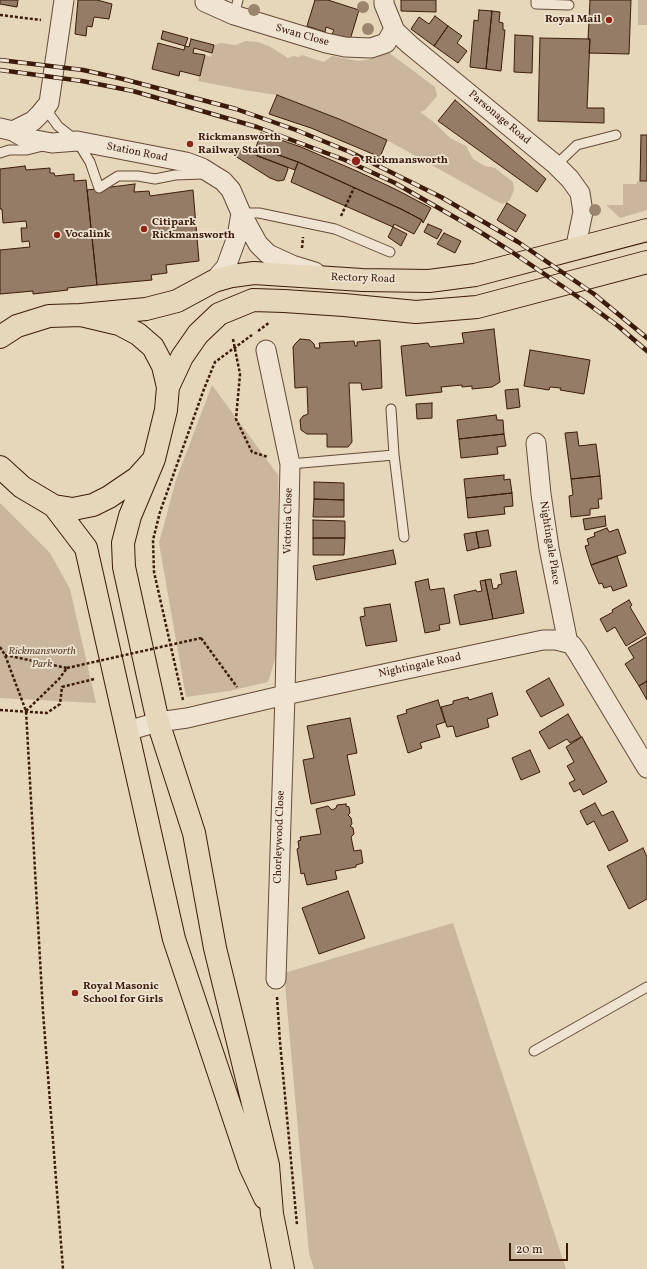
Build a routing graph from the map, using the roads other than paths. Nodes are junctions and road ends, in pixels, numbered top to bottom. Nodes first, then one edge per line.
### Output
1 (64, 0) edge
2 (384, 0) edge
3 (536, 0) edge
4 (203, 1) edge
5 (569, 5) dead end
6 (236, 8) edge
7 (394, 29) junction
8 (49, 103) junction
9 (6, 129) edge
10 (616, 135) dead end
11 (77, 142) junction
12 (52, 143) junction
13 (0, 153) edge
14 (556, 165) junction
15 (211, 173) junction
16 (241, 213) junction
17 (647, 230) edge
18 (575, 250) junction
19 (390, 252) dead end
20 (647, 262) edge
21 (340, 279) junction
22 (214, 281) junction
23 (81, 315) junction
24 (0, 337) edge
25 (266, 350) dead end
26 (168, 387) junction
27 (391, 409) dead end
28 (536, 443) dead end
29 (394, 455) junction
30 (154, 459) junction
31 (290, 464) junction
32 (0, 467) edge
33 (54, 506) junction
34 (404, 537) dead end
35 (568, 643) junction
36 (285, 695) junction
37 (158, 722) junction
38 (127, 731) junction
39 (642, 749) edge
40 (647, 768) edge
41 (276, 979) road end
42 (647, 987) edge
43 (534, 1051) dead end
44 (272, 1214) junction
45 (283, 1269) edge

1 - 8 street
2 - 7 street, Parsonage Road
3 - 5 lane
4 - 6 street, Swan Close
6 - 7 street, Swan Close
7 - 14 street, Parsonage Road
8 - 9 street
8 - 11 lane
9 - 12 street, Station Road
10 - 14 lane
11 - 12 street, Station Road
11 - 15 street, Station Road
11 - 15 lane
12 - 13 lane
14 - 18 street, Parsonage Road
15 - 16 street, Station Road
16 - 19 lane
16 - 21 street, Station Road
16 - 22 street
17 - 18 main road, Rectory Road
18 - 21 main road, Rectory Road
20 - 26 main road
21 - 22 main road, Rectory Road
22 - 23 main road, Rectory Road
23 - 24 main road
23 - 26 main road
25 - 31 street, Victoria Close
26 - 30 main road
27 - 29 lane
28 - 35 street, Nightingale Place
29 - 31 lane
29 - 34 lane
30 - 33 main road
30 - 37 main road
31 - 36 street, Victoria Close
32 - 33 main road
33 - 38 main road
35 - 36 street, Nightingale Road
35 - 39 street
36 - 37 street, Nightingale Road
36 - 41 street, Chorleywood Close
37 - 38 street, Nightingale Road
37 - 44 main road
38 - 44 main road
39 - 40 street
42 - 43 lane
44 - 45 main road

